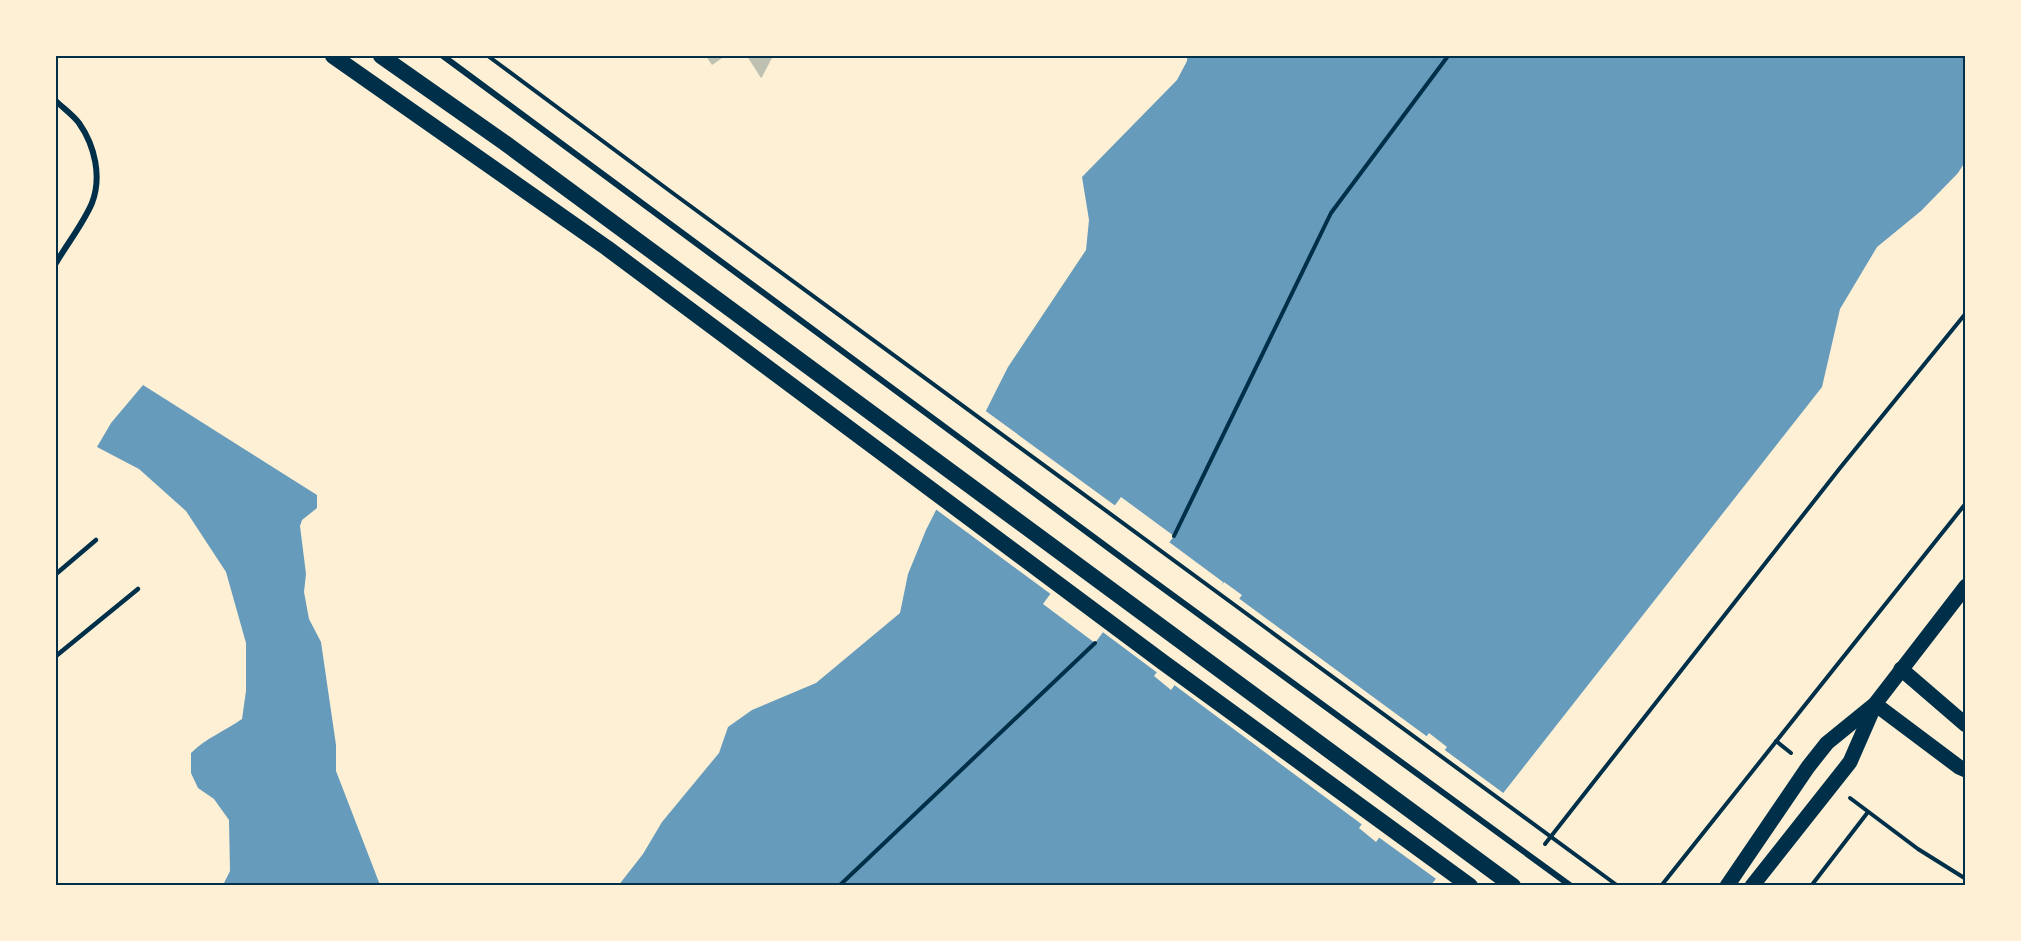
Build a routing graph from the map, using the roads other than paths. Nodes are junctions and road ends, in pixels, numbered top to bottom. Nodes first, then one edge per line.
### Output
1 (333, 56) edge
2 (381, 56) edge
3 (443, 56) edge
4 (56, 101) edge
5 (56, 263) edge
6 (96, 540) dead end
7 (56, 574) edge
8 (1965, 586) edge
9 (138, 589) dead end
10 (56, 656) edge
11 (1901, 669) junction
12 (1875, 704) junction
13 (1965, 724) edge
14 (1965, 770) edge
15 (1470, 885) edge
16 (1513, 885) edge
17 (1571, 885) edge
18 (1727, 885) edge
19 (1752, 885) edge

1 - 15 highway
2 - 16 highway
3 - 17 street
4 - 5 street
6 - 7 lane
8 - 11 main road
9 - 10 lane
11 - 12 main road
11 - 13 main road
12 - 14 main road
12 - 18 main road
12 - 19 main road

